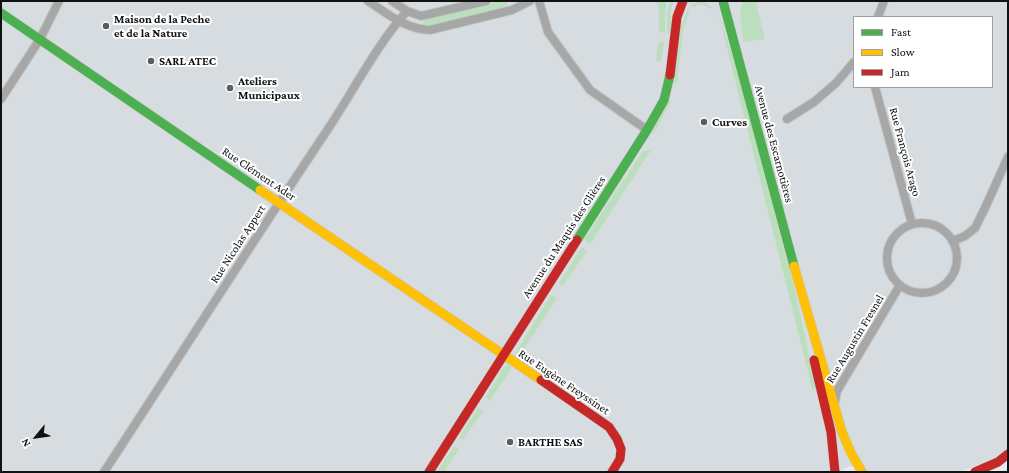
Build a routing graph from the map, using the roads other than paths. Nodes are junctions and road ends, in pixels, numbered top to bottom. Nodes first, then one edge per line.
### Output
1 (59, 1) edge
2 (368, 1) edge
3 (392, 1) edge
4 (486, 1) edge
5 (530, 1) edge
6 (539, 1) edge
7 (683, 1) edge
8 (723, 1) edge
9 (884, 1) edge
10 (407, 11) junction
11 (1, 13) edge
12 (878, 16) edge
13 (398, 22) junction
14 (40, 39) junction
15 (853, 63) edge
16 (875, 88) edge
17 (1, 99) edge
18 (787, 119) dead end
19 (647, 130) junction
20 (1008, 157) edge
21 (279, 202) junction
22 (912, 224) junction
23 (953, 241) junction
24 (900, 285) junction
25 (801, 292) junction
26 (503, 355) junction
27 (834, 405) junction
28 (1008, 454) edge
29 (104, 472) edge
30 (429, 472) edge
31 (612, 472) edge
32 (835, 472) edge
33 (862, 472) edge
34 (976, 472) edge

1 - 14 street
2 - 13 street
3 - 10 street
4 - 10 street
5 - 13 street
6 - 19 street
7 - 19 main road, Avenue du Maquis des Glières
8 - 25 main road, Avenue des Escarnotières
9 - 12 street
10 - 13 street, Rue Nicolas Appert
11 - 14 main road, Rue Clément Ader
13 - 21 street, Rue Nicolas Appert
14 - 17 street
14 - 21 main road, Rue Clément Ader
15 - 18 street
16 - 22 street, Rue François Arago
19 - 26 main road, Avenue du Maquis des Glières
20 - 23 street
21 - 26 main road, Rue Clément Ader
21 - 29 street, Rue Nicolas Appert
22 - 23 street
22 - 24 street
23 - 24 street
24 - 27 street, Rue Augustin Fresnel
25 - 27 main road, Avenue des Escarnotières
25 - 32 main road, Avenue des Escarnotières
26 - 30 main road, Avenue du Maquis des Glières
26 - 31 main road, Rue Eugène Freyssinet
27 - 33 main road, Avenue des Escarnotières
28 - 34 main road

